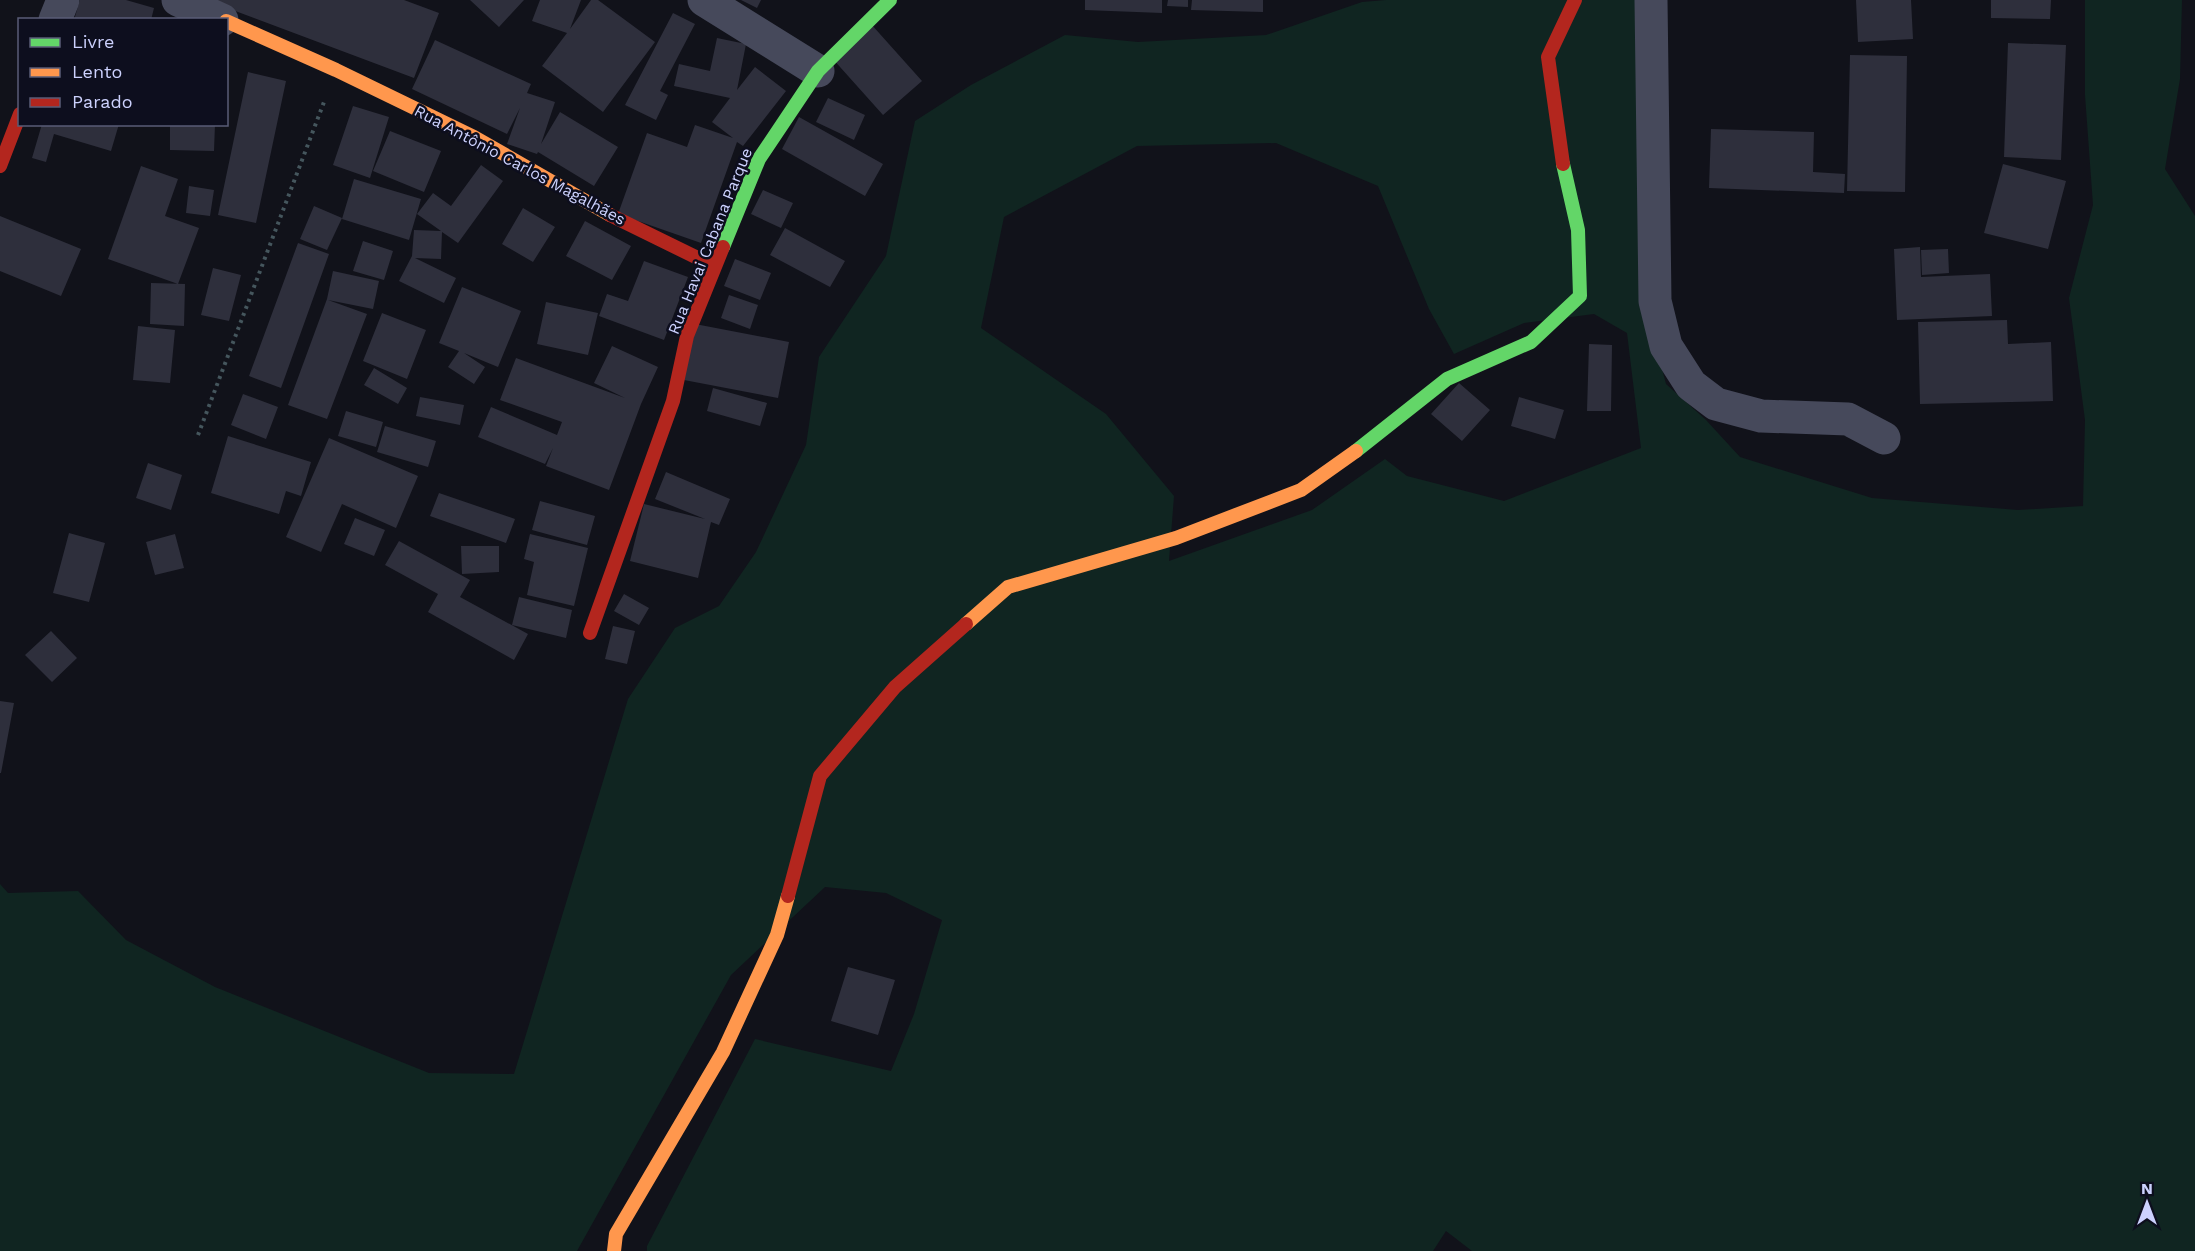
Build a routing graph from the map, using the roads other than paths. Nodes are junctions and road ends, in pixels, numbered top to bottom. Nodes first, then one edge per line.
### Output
1 (63, 0) edge
2 (178, 0) edge
3 (704, 0) edge
4 (890, 0) edge
5 (1575, 0) edge
6 (1651, 0) edge
7 (56, 18) edge
8 (218, 18) edge
9 (228, 22) edge
10 (818, 71) junction
11 (18, 119) edge
12 (0, 166) edge
13 (714, 266) junction
14 (1884, 438) dead end
15 (590, 633) dead end
16 (615, 1251) edge

1 - 7 street
2 - 8 street
3 - 10 street
4 - 10 street, Rua Havai Cabana Parque
5 - 16 street
6 - 14 street
9 - 13 street, Rua Antônio Carlos Magalhães
10 - 13 street, Rua Havai Cabana Parque
11 - 12 street
13 - 15 street, Rua Havai Cabana Parque

